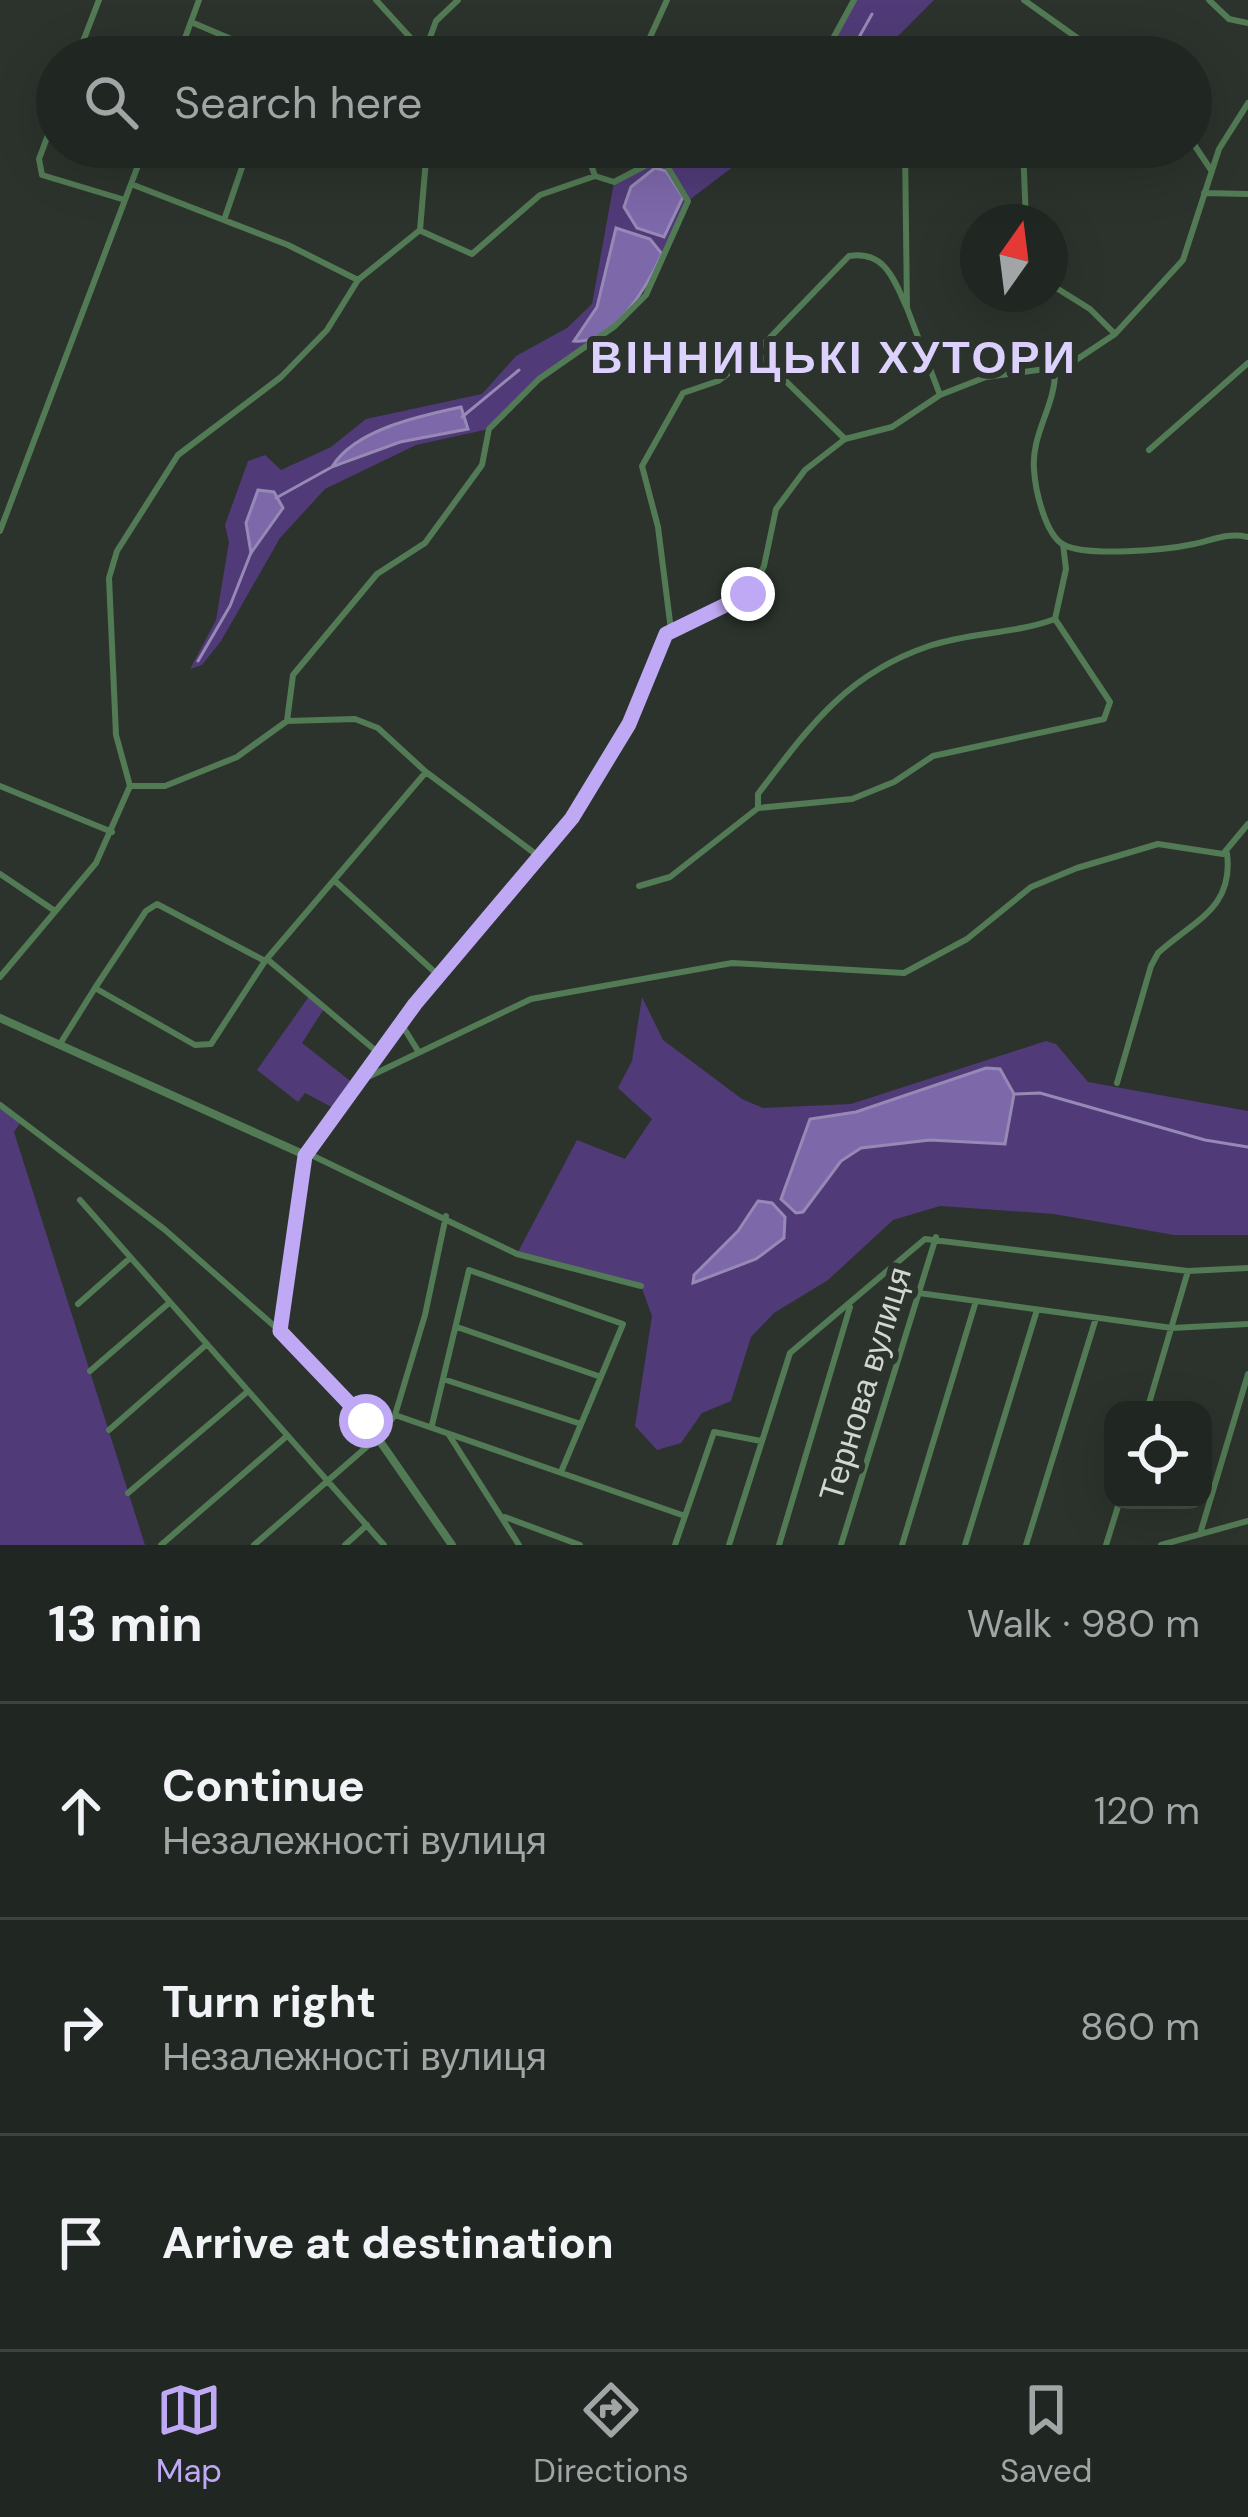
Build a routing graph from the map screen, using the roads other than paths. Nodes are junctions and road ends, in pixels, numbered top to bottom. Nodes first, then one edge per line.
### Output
1 (99, 0) edge
2 (199, 0) edge
3 (376, 0) edge
4 (458, 0) edge
5 (667, 0) edge
6 (854, 0) edge
7 (1024, 0) edge
8 (1209, 0) edge
9 (191, 22) junction
10 (1248, 23) edge
11 (85, 36) edge
12 (186, 36) edge
13 (224, 36) edge
14 (410, 36) edge
15 (432, 36) edge
16 (650, 36) edge
17 (834, 36) edge
18 (1075, 36) edge
19 (1248, 104) edge
20 (41, 168) edge
21 (137, 168) edge
22 (242, 168) edge
23 (425, 168) edge
24 (592, 168) edge
25 (639, 168) edge
26 (668, 168) edge
27 (905, 168) edge
28 (1024, 168) edge
29 (1211, 170) joint
30 (595, 176) junction
31 (131, 184) junction
32 (1204, 193) junction
33 (1248, 194) edge
34 (124, 200) junction
35 (1025, 204) edge
36 (224, 220) junction
37 (419, 230) junction
38 (358, 280) junction
39 (1068, 295) edge
40 (908, 308) junction
41 (1115, 334) junction
42 (756, 352) junction
43 (1248, 363) edge
44 (1055, 370) junction
45 (940, 394) junction
46 (845, 439) junction
47 (1149, 450) dead end
48 (0, 531) edge
49 (1248, 537) edge
50 (1063, 544) junction
51 (1055, 619) junction
52 (671, 629) junction
53 (286, 722) junction
54 (425, 772) junction
55 (130, 786) junction
56 (0, 787) edge
57 (758, 808) junction
58 (1248, 824) edge
59 (112, 832) junction
60 (1227, 853) junction
61 (537, 855) junction
62 (0, 874) edge
63 (334, 880) junction
64 (639, 886) dead end
65 (55, 911) junction
66 (266, 960) junction
67 (439, 976) junction
68 (0, 977) edge
69 (95, 988) junction
70 (0, 1018) edge
71 (401, 1025) junction
72 (60, 1044) junction
73 (418, 1051) junction
74 (382, 1056) junction
75 (364, 1080) junction
76 (1117, 1084) dead end
77 (0, 1105) edge
78 (305, 1156) junction
79 (80, 1200) dead end
80 (446, 1216) junction
81 (936, 1238) junction
82 (130, 1258) junction
83 (1248, 1268) edge
84 (1188, 1271) junction
85 (640, 1286) dead end
86 (919, 1293) junction
87 (976, 1301) junction
88 (169, 1303) junction
89 (78, 1304) dead end
90 (851, 1304) junction
91 (1037, 1310) junction
92 (1096, 1318) junction
93 (1248, 1324) edge
94 (456, 1327) junction
95 (1172, 1328) junction
96 (280, 1331) junction
97 (207, 1344) junction
98 (90, 1371) dead end
99 (1248, 1374) edge
100 (601, 1377) junction
101 (443, 1379) junction
102 (248, 1392) junction
103 (1150, 1401) edge
104 (395, 1415) junction
105 (581, 1424) junction
106 (431, 1426) junction
107 (109, 1430) dead end
108 (447, 1432) junction
109 (287, 1436) junction
110 (378, 1437) junction
111 (760, 1441) junction
112 (561, 1472) junction
113 (329, 1480) junction
114 (128, 1492) dead end
115 (1117, 1509) edge
116 (501, 1516) junction
117 (685, 1516) junction
118 (1248, 1522) edge
119 (368, 1525) junction
120 (1200, 1534) junction
121 (161, 1545) edge
122 (254, 1545) edge
123 (345, 1545) edge
124 (385, 1545) edge
125 (452, 1545) edge
126 (519, 1545) edge
127 (580, 1545) edge
128 (675, 1545) edge
129 (729, 1545) edge
130 (779, 1545) edge
131 (841, 1545) edge
132 (902, 1545) edge
133 (965, 1545) edge
134 (1026, 1545) edge
135 (1106, 1545) edge
136 (1161, 1545) edge

1 - 11 street
2 - 9 street
3 - 14 street
4 - 15 street
5 - 16 street
6 - 17 street
7 - 18 street
8 - 10 street
9 - 12 street
9 - 13 street
19 - 29 street
20 - 34 street
21 - 31 street
22 - 36 street
23 - 37 street
24 - 30 street
25 - 30 street
26 - 53 street
27 - 40 street
28 - 35 street
29 - 32 street
30 - 37 street
31 - 34 street
31 - 36 street
32 - 33 street
32 - 41 street
34 - 48 street
36 - 38 street
37 - 38 street
38 - 55 street
39 - 41 street
40 - 42 street
40 - 45 street
41 - 44 street
42 - 46 street
42 - 52 street
43 - 47 street
44 - 45 street
44 - 50 street
45 - 46 street
46 - 52 street
49 - 50 street
50 - 51 street
51 - 57 street
51 - 57 street
52 - 61 street
53 - 54 street
53 - 55 street
54 - 61 street
54 - 63 street
55 - 59 street
56 - 59 street
57 - 64 street
58 - 60 street
59 - 65 street
60 - 73 street
60 - 76 street
61 - 67 street
62 - 65 street
63 - 66 street
63 - 67 street
65 - 68 street
66 - 69 street
66 - 69 street
66 - 74 street
67 - 71 street
69 - 72 street
70 - 72 street
71 - 73 street
71 - 74 street
72 - 78 street
73 - 75 street
74 - 75 street
75 - 78 street
77 - 96 street
78 - 80 street
78 - 96 street
79 - 82 street
80 - 85 street
80 - 104 street
81 - 84 street
81 - 86 street, Тернова вулиця
81 - 90 street
82 - 88 street
82 - 89 street
83 - 84 street
84 - 95 street
86 - 87 street
86 - 131 street, Тернова вулиця
87 - 91 street
87 - 132 street
88 - 97 street
88 - 98 street
90 - 111 street
90 - 130 street
91 - 92 street
91 - 133 street
92 - 95 street
92 - 134 street
93 - 95 street
94 - 100 street
94 - 100 street
94 - 101 street
95 - 103 street
96 - 110 street
97 - 102 street
97 - 107 street
99 - 120 street
100 - 105 street
101 - 105 street
101 - 106 street
102 - 109 street
102 - 114 street
104 - 106 street
104 - 110 street
105 - 112 street
106 - 108 street
108 - 112 street
108 - 116 street
109 - 113 street
109 - 121 street
110 - 113 street
110 - 125 street
111 - 117 street
111 - 129 street
112 - 117 street
113 - 119 street
113 - 122 street
115 - 135 street
116 - 126 street
116 - 127 street
117 - 128 street
118 - 120 street
119 - 123 street
119 - 124 street
120 - 136 street

